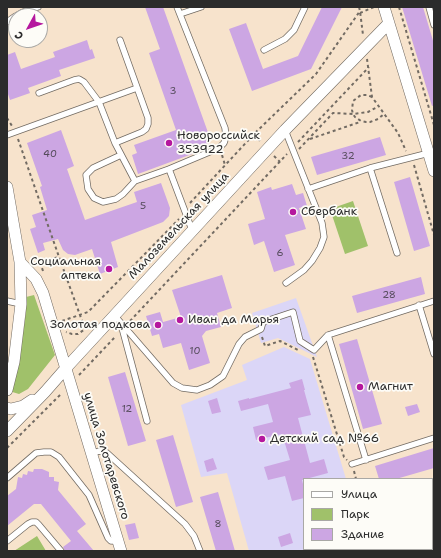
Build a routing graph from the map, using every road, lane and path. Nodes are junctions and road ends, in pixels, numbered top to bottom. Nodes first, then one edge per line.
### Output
1 (38, 7) edge
2 (177, 7) edge
3 (201, 7) edge
4 (305, 7) edge
5 (359, 7) edge
6 (374, 7) edge
7 (384, 7) edge
8 (399, 7) edge
9 (429, 7) edge
10 (360, 12) junction
11 (180, 14) junction
12 (7, 22) edge
13 (389, 22) junction
14 (434, 25) edge
15 (361, 29) dead end
16 (120, 40) dead end
17 (264, 50) dead end
18 (137, 88) junction
19 (39, 93) dead end
20 (372, 97) junction
21 (99, 102) junction
22 (380, 106) junction
23 (329, 109) junction
24 (333, 113) junction
25 (352, 114) junction
26 (384, 114) junction
27 (7, 118) edge
28 (361, 121) junction
29 (434, 125) edge
30 (285, 130) junction
31 (15, 132) junction
32 (7, 135) edge
33 (308, 140) junction
34 (115, 143) junction
35 (219, 148) junction
36 (293, 152) junction
37 (429, 153) junction
38 (121, 155) junction
39 (410, 158) junction
40 (225, 165) junction
41 (370, 168) junction
42 (169, 169) junction
43 (434, 171) edge
44 (135, 181) junction
45 (7, 187) edge
46 (308, 189) junction
47 (184, 210) junction
48 (192, 231) junction
49 (434, 234) edge
50 (397, 254) dead end
51 (60, 257) junction
52 (20, 262) junction
53 (45, 277) dead end
54 (286, 283) dead end
55 (7, 301) edge
56 (434, 301) edge
57 (21, 304) junction
58 (419, 305) junction
59 (80, 314) junction
60 (60, 322) dead end
61 (121, 324) junction
62 (261, 329) junction
63 (63, 331) dead end
64 (328, 335) junction
65 (300, 351) dead end
66 (307, 354) dead end
67 (434, 354) edge
68 (66, 368) junction
69 (71, 385) junction
70 (7, 390) edge
71 (45, 392) junction
72 (7, 408) edge
73 (147, 420) dead end
74 (7, 431) edge
75 (434, 438) edge
76 (7, 448) edge
77 (91, 454) junction
78 (366, 460) junction
79 (352, 464) junction
80 (7, 478) edge
81 (356, 478) edge
82 (7, 541) edge
83 (120, 546) edge
84 (61, 551) edge
85 (200, 551) edge

1 - 12 lane
2 - 11 lane
3 - 11 lane
4 - 17 lane
5 - 10 path
6 - 10 path
7 - 13 street
8 - 29 path
9 - 14 lane
10 - 15 path
10 - 40 path
11 - 35 lane
13 - 30 street, Малоземельская улица
13 - 37 street
16 - 18 lane
18 - 21 lane
18 - 34 lane
19 - 21 lane
20 - 22 path
20 - 23 path
20 - 25 path
21 - 31 lane
21 - 34 lane
22 - 25 path
22 - 26 path
23 - 24 path
23 - 36 path
24 - 25 path
24 - 33 path
25 - 28 path
26 - 28 path
26 - 39 path
27 - 31 path
28 - 33 path
30 - 36 lane
30 - 48 street, Малоземельская улица
31 - 32 lane
31 - 51 path
33 - 36 path
34 - 38 lane
35 - 40 path
35 - 42 lane
36 - 46 lane
36 - 61 path
37 - 39 lane
37 - 43 street
38 - 44 lane
38 - 44 lane
39 - 41 lane
39 - 49 path
40 - 47 path
41 - 46 lane
41 - 50 lane
42 - 44 lane
42 - 47 lane
45 - 52 street
46 - 54 lane
47 - 48 lane
47 - 59 path
48 - 61 street, Малоземельская улица
51 - 53 path
51 - 59 path
52 - 57 street
52 - 68 street, улица Золотаревского
55 - 57 lane
56 - 58 lane
57 - 70 street
58 - 64 lane
58 - 67 lane
59 - 60 path
59 - 63 path
61 - 62 lane
61 - 68 street, Малоземельская улица
61 - 69 path
61 - 73 lane
62 - 64 lane
62 - 65 path
64 - 78 lane
66 - 79 path
68 - 69 street, улица Золотаревского
68 - 71 street, Малоземельская улица
69 - 76 path
69 - 77 street, улица Золотаревского
71 - 72 street
71 - 74 street, Малоземельская улица
75 - 78 lane
77 - 83 street, улица Золотаревского
77 - 85 lane
78 - 79 lane
79 - 81 path
80 - 83 lane
82 - 84 lane

